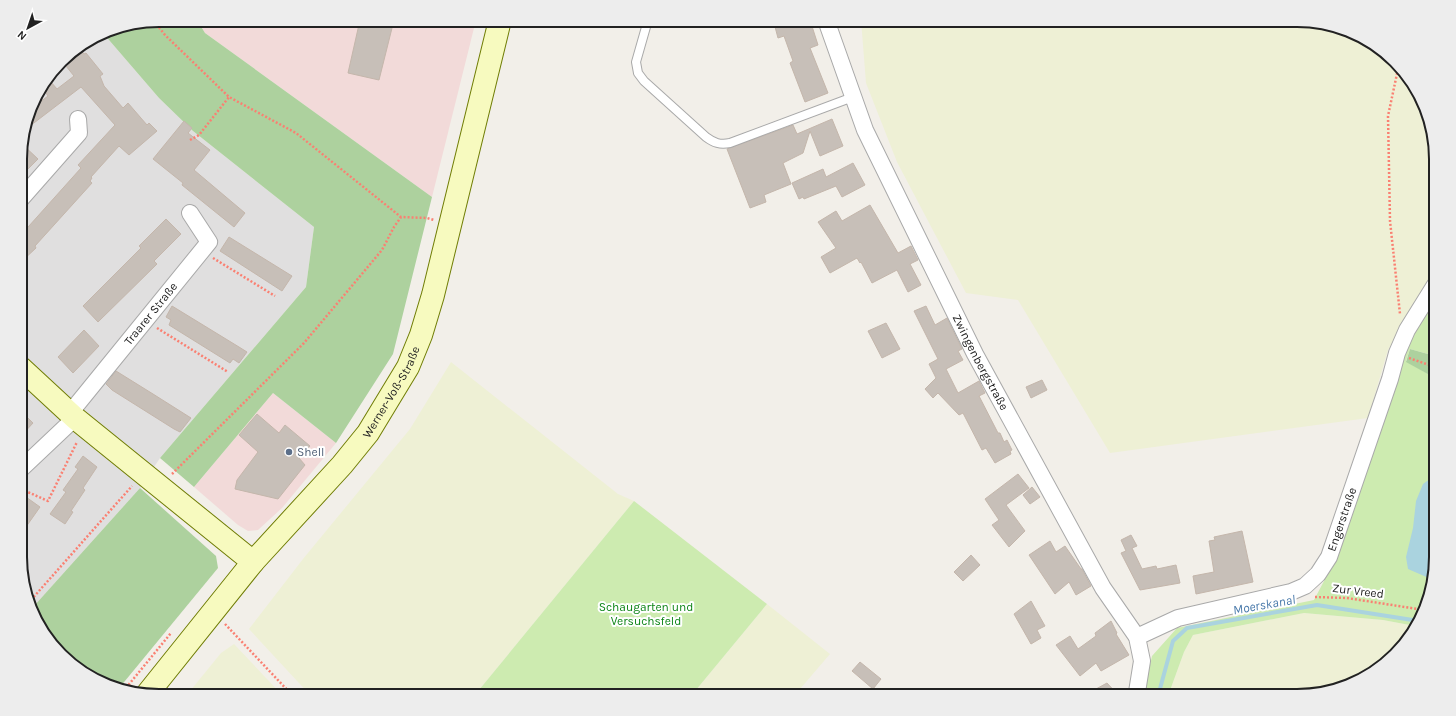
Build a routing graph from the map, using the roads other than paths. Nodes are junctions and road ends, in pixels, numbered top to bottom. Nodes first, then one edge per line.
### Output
1 (498, 27) edge
2 (646, 27) edge
3 (829, 27) edge
4 (854, 97) junction
5 (78, 119) dead end
6 (27, 192) edge
7 (190, 213) dead end
8 (1429, 295) edge
9 (27, 374) edge
10 (71, 419) junction
11 (27, 464) edge
12 (253, 562) junction
13 (1137, 637) junction
14 (152, 689) edge
15 (1137, 689) edge

1 - 12 main road, Werner-Voß-Straße
2 - 4 lane
3 - 4 street, Zwingenbergstraße
4 - 13 street, Zwingenbergstraße
5 - 6 street
7 - 10 street, Traarer Straße
8 - 13 street, Engerstraße
9 - 10 main road
10 - 11 street, Traarer Straße
10 - 12 main road
12 - 14 main road, Werner-Voß-Straße
13 - 15 street, Zwingenbergstraße

